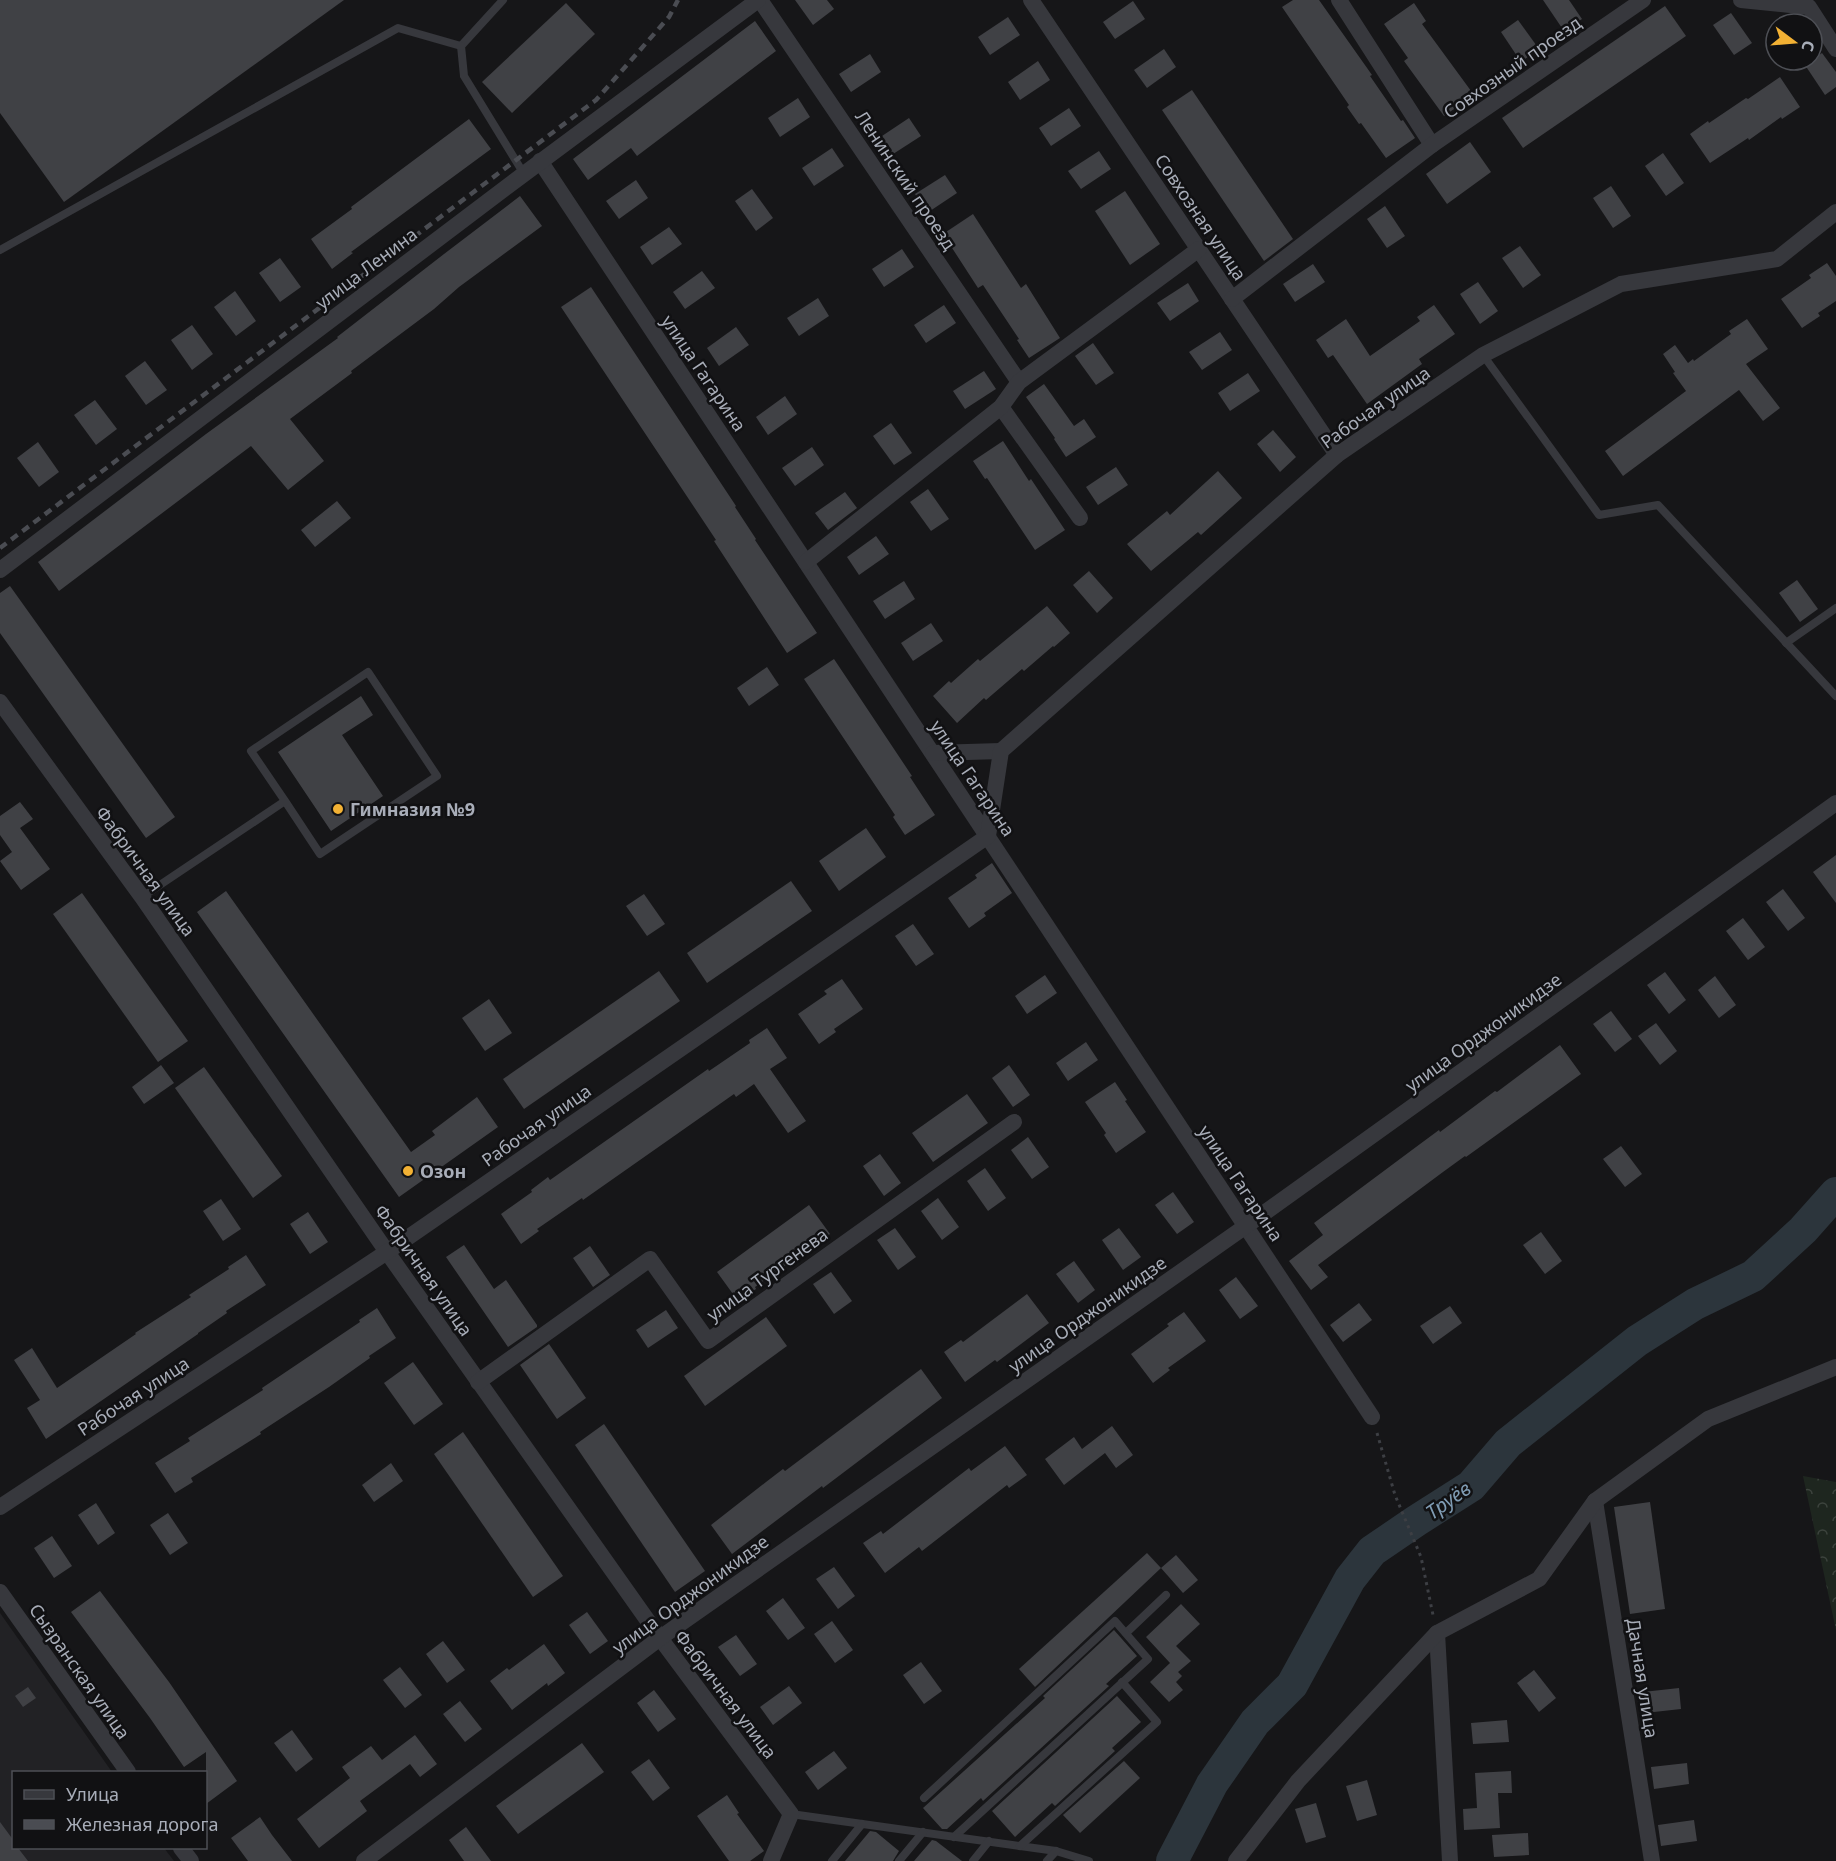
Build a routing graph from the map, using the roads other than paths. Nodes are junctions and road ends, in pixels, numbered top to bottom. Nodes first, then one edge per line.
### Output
1 (503, 0) edge
2 (759, 0) edge
3 (1031, 0) edge
4 (1339, 0) edge
5 (1643, 0) edge
6 (1741, 0) edge
7 (461, 46) junction
8 (1836, 49) edge
9 (1432, 145) junction
10 (540, 161) junction
11 (524, 174) junction
12 (1836, 212) edge
13 (1199, 249) junction
14 (0, 250) edge
15 (1232, 299) junction
16 (1483, 355) junction
17 (1019, 382) junction
18 (1001, 407) junction
19 (1337, 455) junction
20 (1080, 518) dead end
21 (806, 562) junction
22 (0, 570) edge
23 (1836, 609) edge
24 (1786, 643) junction
25 (1836, 696) edge
26 (0, 702) edge
27 (1001, 751) junction
28 (933, 753) junction
29 (285, 801) junction
30 (1836, 803) edge
31 (988, 836) junction
32 (142, 897) junction
33 (1014, 1122) dead end
34 (1246, 1226) junction
35 (387, 1252) junction
36 (1835, 1367) edge
37 (478, 1382) junction
38 (1372, 1417) road end
39 (1595, 1501) junction
40 (0, 1507) edge
41 (0, 1592) edge
42 (1166, 1594) dead end
43 (1126, 1633) junction
44 (1437, 1633) junction
45 (660, 1638) junction
46 (1122, 1682) junction
47 (127, 1771) edge
48 (924, 1798) dead end
49 (791, 1814) junction
50 (862, 1824) junction
51 (923, 1832) junction
52 (954, 1837) junction
53 (989, 1841) junction
54 (1020, 1846) junction
55 (182, 1849) edge
56 (1056, 1851) junction
57 (191, 1861) edge
58 (364, 1861) edge
59 (771, 1861) edge
60 (832, 1861) edge
61 (899, 1861) edge
62 (973, 1861) edge
63 (1047, 1861) edge
64 (1089, 1861) edge
65 (1236, 1861) edge
66 (1450, 1861) edge
67 (1652, 1861) edge

1 - 7 lane
2 - 10 street, улица Ленина
2 - 17 street, Ленинский проезд
3 - 13 street, Совхозная улица
4 - 9 street
5 - 9 street, Совхозный проезд
6 - 8 street
7 - 11 lane
7 - 14 lane
9 - 15 street, Совхозный проезд
10 - 11 street, улица Ленина
10 - 21 street, улица Гагарина
11 - 22 street, улица Ленина
12 - 16 street, Рабочая улица
13 - 15 street, Совхозная улица
13 - 17 street
15 - 19 street, Совхозная улица
16 - 19 street, Рабочая улица
16 - 24 lane
17 - 18 street
18 - 20 street
18 - 21 street
19 - 27 street, Рабочая улица
21 - 28 street, улица Гагарина
23 - 24 lane
24 - 25 lane
26 - 32 street, Фабричная улица
27 - 28 street
27 - 31 street
28 - 31 street, улица Гагарина
29 - 29 lane
29 - 32 lane
30 - 34 street, улица Орджоникидзе
31 - 34 street, улица Гагарина
31 - 35 street, Рабочая улица
32 - 35 street, Фабричная улица
33 - 37 street, улица Тургенева
34 - 38 street, улица Гагарина
34 - 45 street, улица Орджоникидзе
35 - 37 street, Фабричная улица
35 - 40 street, Рабочая улица
36 - 39 street
37 - 45 street, Фабричная улица
39 - 44 street
39 - 67 street, Дачная улица
41 - 47 street, Сызранская улица
42 - 43 lane
43 - 46 lane
43 - 48 lane
44 - 65 street
44 - 66 street
45 - 49 street, Фабричная улица
45 - 58 street, улица Орджоникидзе
46 - 52 lane
46 - 54 lane
49 - 50 lane
49 - 59 street
50 - 51 lane
50 - 60 lane
51 - 52 lane
51 - 61 lane
52 - 53 lane
53 - 54 lane
53 - 62 lane
54 - 56 lane
55 - 57 street
56 - 63 lane
56 - 64 lane

